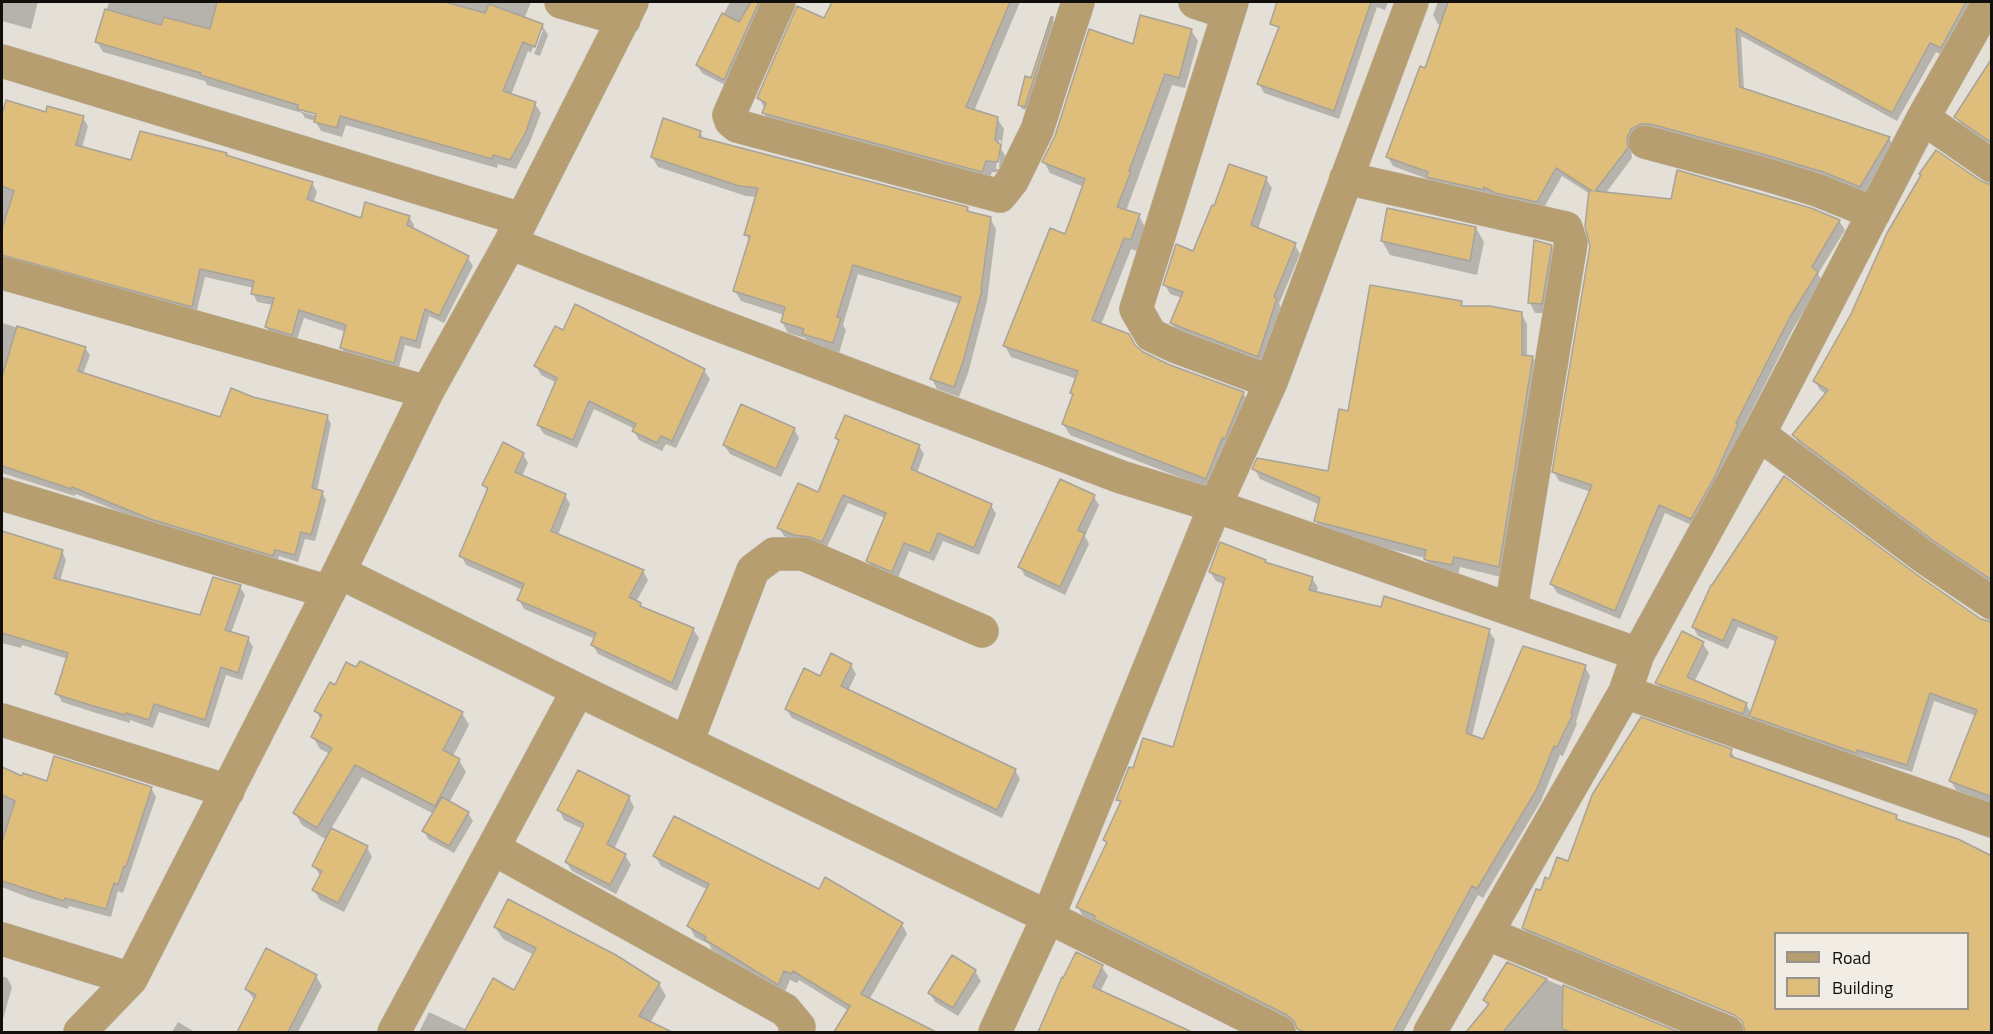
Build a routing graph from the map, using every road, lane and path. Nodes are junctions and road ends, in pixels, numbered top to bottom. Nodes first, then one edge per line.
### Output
1 (561, 2) edge
2 (779, 2) edge
3 (1078, 2) edge
4 (1194, 2) edge
5 (1412, 2) edge
6 (1989, 2) edge
7 (1230, 8) edge
8 (628, 11) edge
9 (2, 61) edge
10 (1923, 118) junction
11 (1645, 142) dead end
12 (1992, 166) edge
13 (1346, 178) junction
14 (1874, 213) junction
15 (516, 231) junction
16 (2, 273) edge
17 (1271, 382) junction
18 (427, 392) junction
19 (1759, 434) junction
20 (2, 494) edge
21 (1215, 506) junction
22 (334, 582) junction
23 (1992, 603) edge
24 (1511, 609) junction
25 (982, 631) dead end
26 (1638, 654) junction
27 (578, 690) junction
28 (1625, 692) junction
29 (2, 720) edge
30 (687, 742) junction
31 (228, 791) junction
32 (1992, 821) edge
33 (494, 849) junction
34 (1048, 917) junction
35 (1488, 934) junction
36 (2, 939) edge
37 (131, 979) junction
38 (80, 1032) edge
39 (394, 1032) edge
40 (795, 1032) edge
41 (995, 1032) edge
42 (1279, 1032) edge
43 (1430, 1032) edge
44 (1727, 1032) edge

1 - 8 street
2 - 3 street
4 - 7 street
5 - 13 street
6 - 10 street
7 - 17 street
8 - 15 street
9 - 15 street
10 - 12 street
10 - 14 street
11 - 14 street
13 - 17 street
13 - 24 street
14 - 19 street
15 - 18 street
15 - 21 street
16 - 18 street
17 - 21 street
18 - 22 street
19 - 23 street
19 - 26 street
20 - 22 street
21 - 24 street
21 - 34 street
22 - 27 street
22 - 31 street
24 - 26 street
25 - 30 street
26 - 28 street
27 - 30 street
27 - 33 street
28 - 32 street
28 - 35 street
29 - 31 street
30 - 34 street
31 - 37 street
33 - 39 street
33 - 40 street
34 - 41 street
34 - 42 street
35 - 43 street
35 - 44 street
36 - 37 street
37 - 38 street

